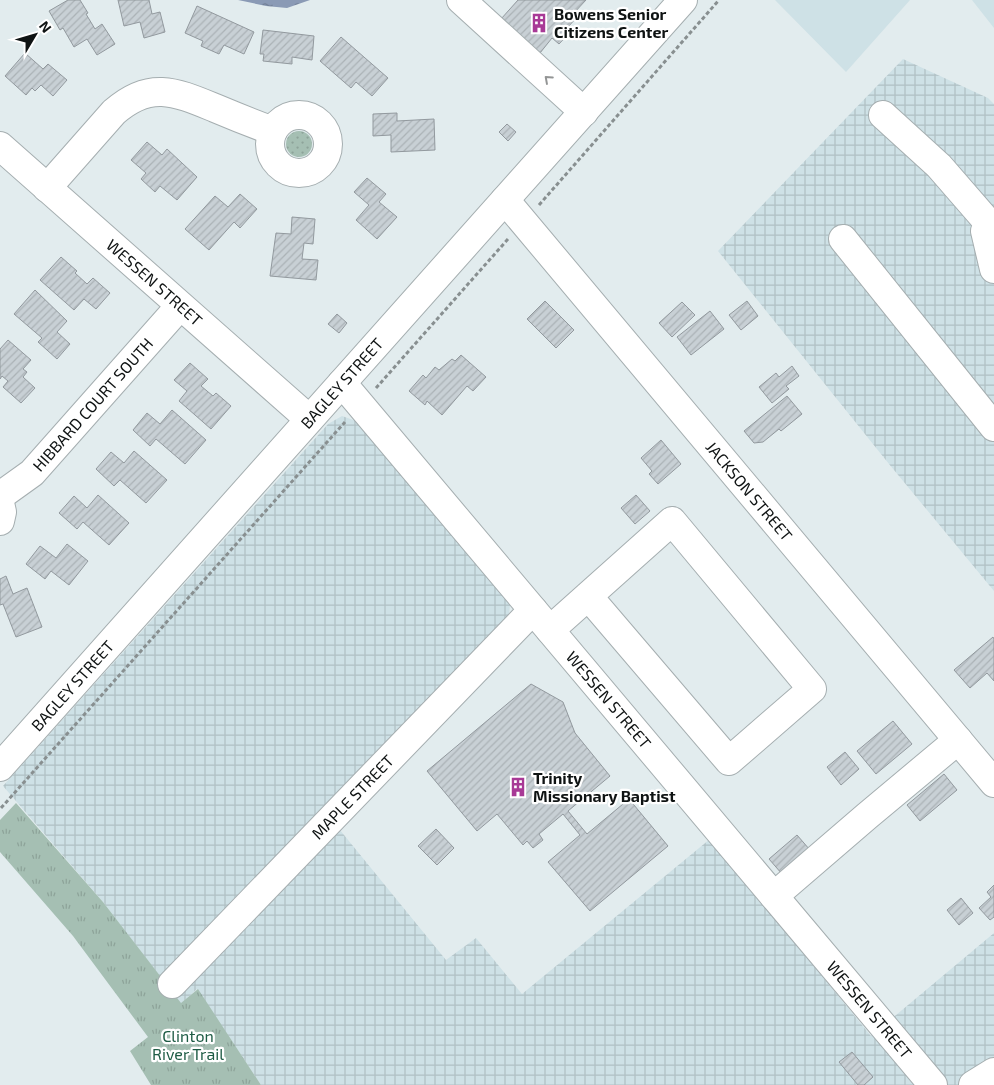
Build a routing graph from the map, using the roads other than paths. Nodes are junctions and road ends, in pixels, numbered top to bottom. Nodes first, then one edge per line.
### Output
1 (683, 0) edge
2 (473, 4) edge
3 (584, 112) junction
4 (883, 114) dead end
5 (273, 131) dead end
6 (0, 146) edge
7 (47, 188) junction
8 (505, 200) junction
9 (993, 227) edge
10 (843, 239) dead end
11 (994, 269) edge
12 (180, 306) junction
13 (342, 383) junction
14 (309, 419) junction
15 (994, 428) edge
16 (0, 496) edge
17 (0, 503) edge
18 (0, 521) edge
19 (588, 596) junction
20 (541, 620) junction
21 (958, 740) junction
22 (0, 767) edge
23 (994, 783) edge
24 (774, 896) junction
25 (172, 984) dead end
26 (994, 1072) edge
27 (924, 1082) edge
28 (973, 1085) edge

1 - 3 street, BAGLEY STREET
3 -> 2 street
3 - 8 street, BAGLEY STREET
4 - 9 street
5 - 7 street
6 - 7 street, WESSEN STREET
7 - 12 street, WESSEN STREET
8 - 13 street, BAGLEY STREET
8 - 21 street, JACKSON STREET
9 - 11 street
10 - 15 street
12 - 14 street, WESSEN STREET
12 - 16 street, HIBBARD COURT SOUTH
13 - 14 street, BAGLEY STREET
13 - 20 street, WESSEN STREET
14 - 22 street, BAGLEY STREET
17 - 18 street
19 - 19 street, MAPLE STREET
19 - 20 street, MAPLE STREET
20 - 24 street, WESSEN STREET
20 - 25 street, MAPLE STREET
21 - 23 street, JACKSON STREET
21 - 24 street
24 - 27 street, WESSEN STREET
26 - 28 street

